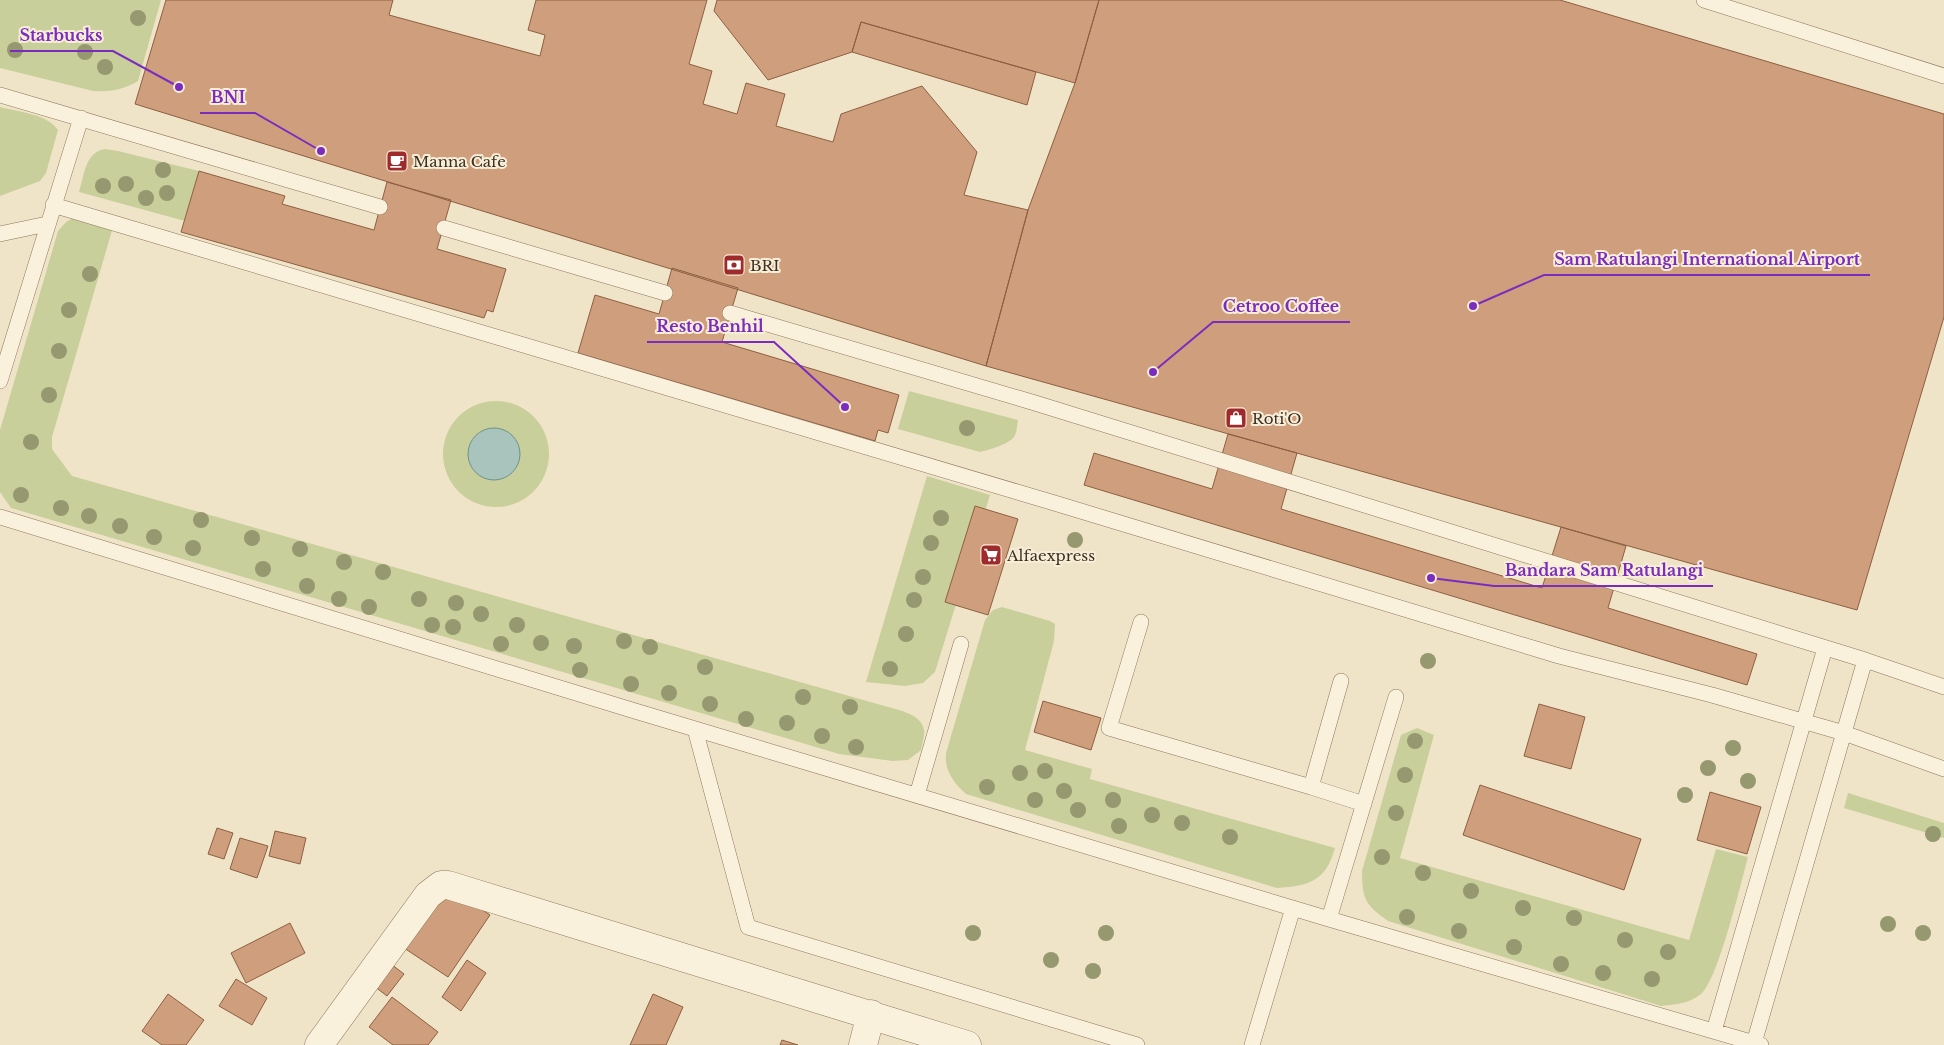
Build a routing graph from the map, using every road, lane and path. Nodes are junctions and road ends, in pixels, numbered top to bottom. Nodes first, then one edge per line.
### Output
1 (1704, 0) edge
2 (1944, 76) edge
3 (0, 95) edge
4 (81, 118) junction
5 (53, 205) junction
6 (380, 207) dead end
7 (47, 224) junction
8 (444, 228) dead end
9 (0, 234) edge
10 (665, 293) dead end
11 (730, 313) dead end
12 (0, 381) edge
13 (0, 517) edge
14 (1141, 622) dead end
15 (961, 644) dead end
16 (1825, 648) junction
17 (1866, 660) junction
18 (1341, 681) dead end
19 (1944, 687) edge
20 (1396, 697) dead end
21 (1803, 722) junction
22 (695, 729) junction
23 (1844, 733) junction
24 (1944, 769) edge
25 (1311, 787) junction
26 (917, 794) junction
27 (1364, 804) junction
28 (1293, 908) junction
29 (1329, 919) junction
30 (871, 1014) junction
31 (1714, 1031) junction
32 (1758, 1044) edge
33 (319, 1045) edge
34 (863, 1045) edge
35 (967, 1045) edge
36 (1137, 1045) edge
37 (1252, 1045) edge

1 - 2 lane
3 - 4 lane
4 - 5 lane
4 - 6 lane
5 - 7 lane
5 - 21 lane
7 - 9 lane
7 - 12 lane
8 - 10 lane
11 - 16 lane
13 - 22 lane
14 - 25 lane
15 - 26 lane
16 - 17 lane
16 - 21 lane
17 - 19 lane
17 - 23 lane
18 - 25 lane
20 - 27 lane
21 - 23 lane
21 - 31 lane
22 - 26 lane
22 - 36 lane
23 - 24 lane
23 - 32 lane
25 - 27 lane
26 - 28 lane
27 - 29 lane
28 - 29 lane
28 - 37 lane
29 - 31 lane
30 - 33 street
30 - 34 street
30 - 35 street
31 - 32 lane

